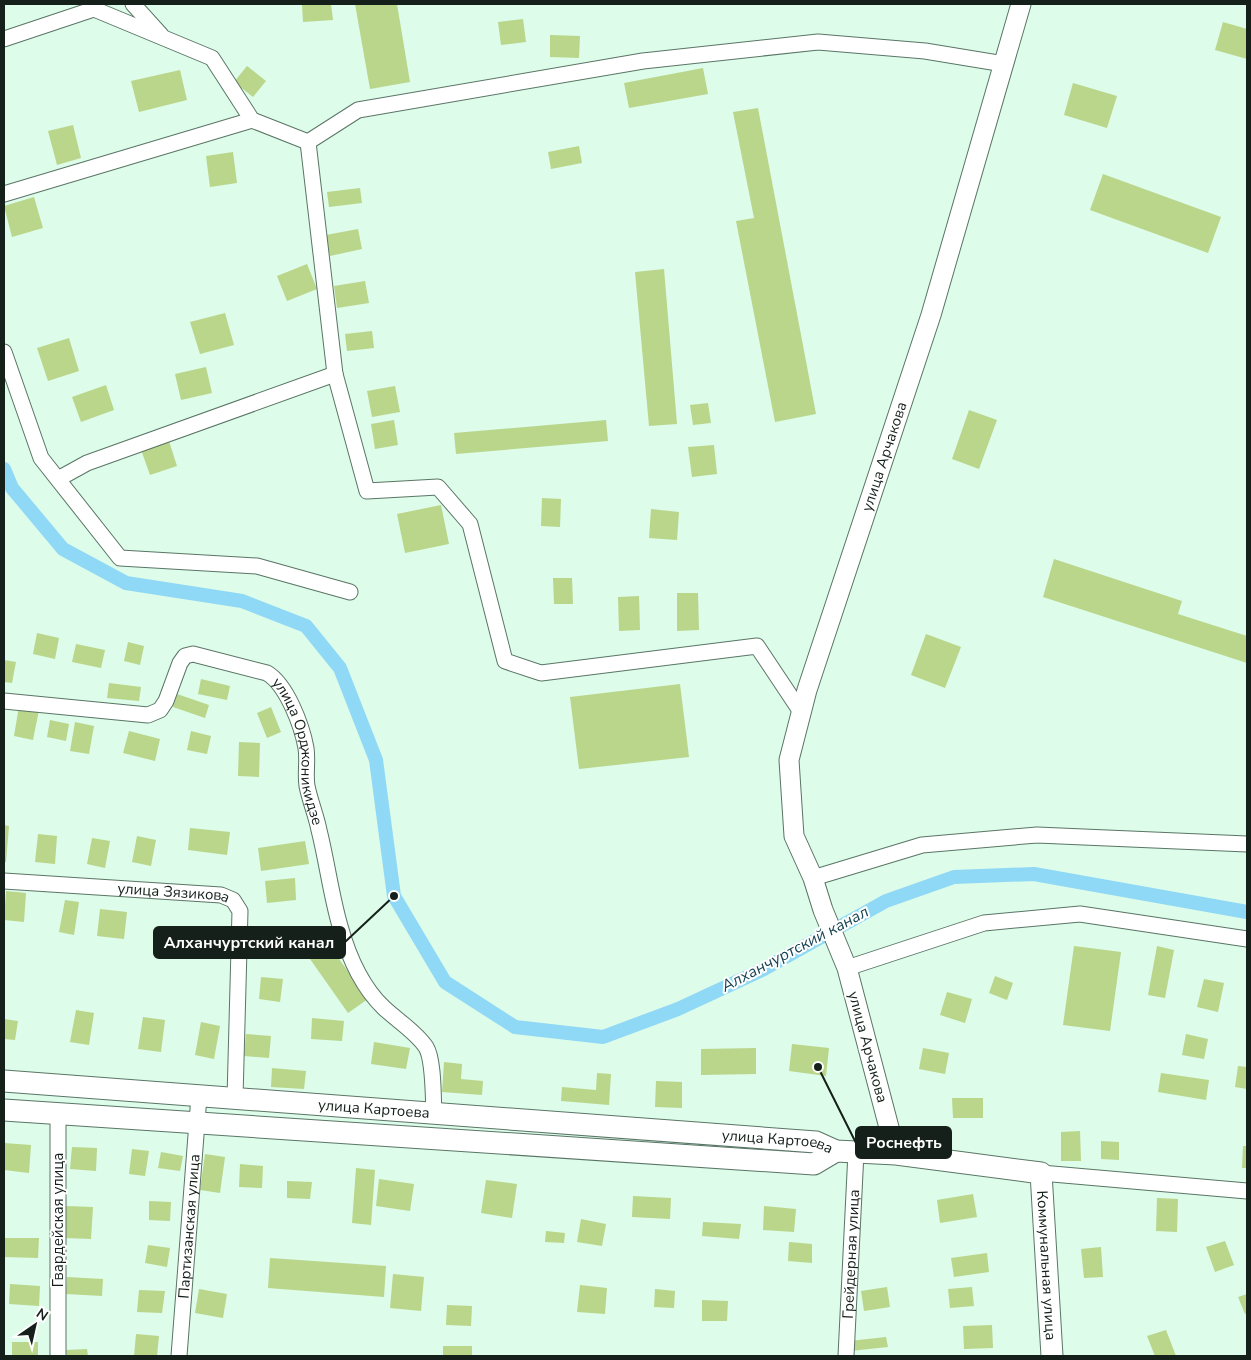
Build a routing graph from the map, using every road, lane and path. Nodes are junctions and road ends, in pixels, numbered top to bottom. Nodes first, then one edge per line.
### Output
1 (78, 4) edge
2 (133, 4) edge
3 (1021, 4) edge
4 (94, 9) junction
5 (164, 38) junction
6 (4, 39) edge
7 (1004, 64) junction
8 (252, 120) junction
9 (308, 142) junction
10 (4, 194) edge
11 (4, 352) edge
12 (335, 374) junction
13 (58, 479) junction
14 (350, 592) dead end
15 (4, 702) edge
16 (801, 712) junction
17 (1247, 844) edge
18 (813, 878) junction
19 (4, 881) edge
20 (1247, 939) edge
21 (847, 968) junction
22 (4, 1081) edge
23 (199, 1096) junction
24 (235, 1098) junction
25 (4, 1110) edge
26 (58, 1114) junction
27 (434, 1114) junction
28 (198, 1124) junction
29 (846, 1151) junction
30 (896, 1154) junction
31 (1041, 1173) junction
32 (1247, 1191) edge
33 (58, 1356) edge
34 (179, 1356) edge
35 (846, 1356) edge
36 (1052, 1356) edge

1 - 4 street
2 - 5 street
3 - 7 street, улица Арчакова
4 - 5 street
4 - 6 street
5 - 8 street
7 - 9 street
7 - 16 street, улица Арчакова
8 - 9 street
8 - 10 street
9 - 12 street
11 - 13 street
12 - 13 street
12 - 16 street
13 - 14 street
15 - 27 street, улица Орджоникидзе
16 - 18 street, улица Арчакова
17 - 18 street
18 - 21 street, улица Арчакова
19 - 24 street, улица Зязикова
20 - 21 street
21 - 30 street, улица Арчакова
22 - 23 main road, улица Картоева
23 - 24 main road, улица Картоева
23 - 28 street, Партизанская улица
24 - 27 main road, улица Картоева
25 - 26 main road, улица Картоева
26 - 28 main road, улица Картоева
26 - 33 street, Гвардейская улица
27 - 29 main road, улица Картоева
28 - 29 main road, улица Картоева
28 - 34 street, Партизанская улица
29 - 30 main road
29 - 35 street, Грейдерная улица
30 - 31 main road
31 - 32 street
31 - 36 main road, Коммунальная улица

